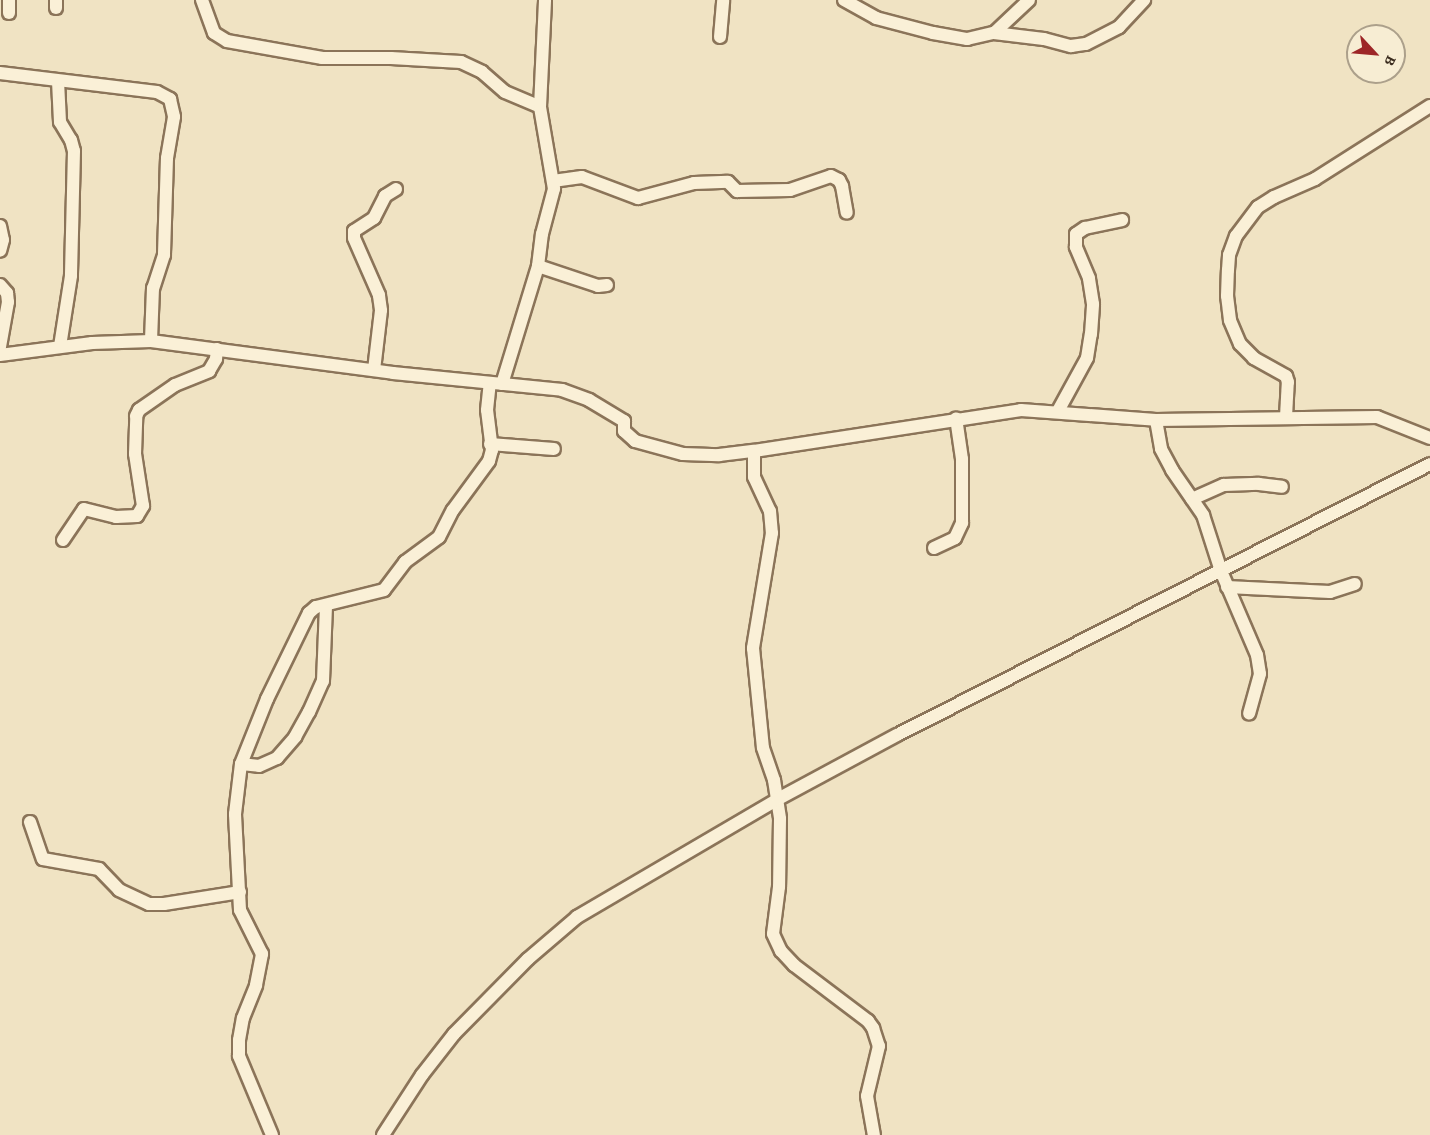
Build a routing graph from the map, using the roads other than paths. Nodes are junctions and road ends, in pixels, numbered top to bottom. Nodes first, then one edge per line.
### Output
1 (202, 0) edge
2 (545, 0) edge
3 (723, 0) edge
4 (844, 0) edge
5 (1029, 0) edge
6 (1144, 0) edge
7 (994, 33) junction
8 (720, 38) dead end
9 (0, 73) edge
10 (58, 81) junction
11 (1430, 106) edge
12 (540, 107) junction
13 (553, 181) junction
14 (396, 189) dead end
15 (848, 213) dead end
16 (1122, 220) dead end
17 (0, 226) edge
18 (0, 251) edge
19 (538, 266) junction
20 (0, 285) edge
21 (607, 285) dead end
22 (151, 341) junction
23 (60, 346) junction
24 (0, 347) edge
25 (217, 349) junction
26 (0, 354) edge
27 (374, 370) junction
28 (496, 383) junction
29 (1058, 411) junction
30 (1286, 417) junction
31 (956, 418) junction
32 (1156, 420) junction
33 (1430, 438) edge
34 (490, 444) junction
35 (554, 449) dead end
36 (754, 452) junction
37 (1430, 464) edge
38 (1282, 487) dead end
39 (1192, 499) junction
40 (63, 540) dead end
41 (934, 548) dead end
42 (1221, 572) junction
43 (1355, 584) dead end
44 (1227, 587) junction
45 (326, 605) junction
46 (1249, 714) dead end
47 (241, 764) junction
48 (778, 799) junction
49 (30, 822) dead end
50 (240, 892) junction
51 (272, 1135) edge
52 (383, 1135) edge
53 (874, 1135) edge

1 - 12 street
2 - 12 street
3 - 8 street
4 - 7 street
5 - 7 street
6 - 7 street
9 - 10 street
10 - 22 street
10 - 23 street
11 - 30 street
12 - 13 street
13 - 15 street
13 - 19 street
14 - 27 street
16 - 29 street
17 - 18 street
19 - 21 street
19 - 28 street
20 - 24 street
22 - 23 street
22 - 25 street
23 - 26 street
25 - 27 street
25 - 40 street
27 - 28 street
28 - 34 street
28 - 36 street
29 - 31 street
29 - 32 street
30 - 32 street
30 - 33 street
31 - 36 street
31 - 41 street
32 - 39 street
34 - 35 street
34 - 45 street
36 - 48 street
37 - 42 street
38 - 39 street
39 - 42 street
42 - 44 street
42 - 48 street
43 - 44 street
44 - 46 street
45 - 47 street
45 - 47 street
47 - 50 street
48 - 52 street
48 - 53 street
49 - 50 street
50 - 51 street

